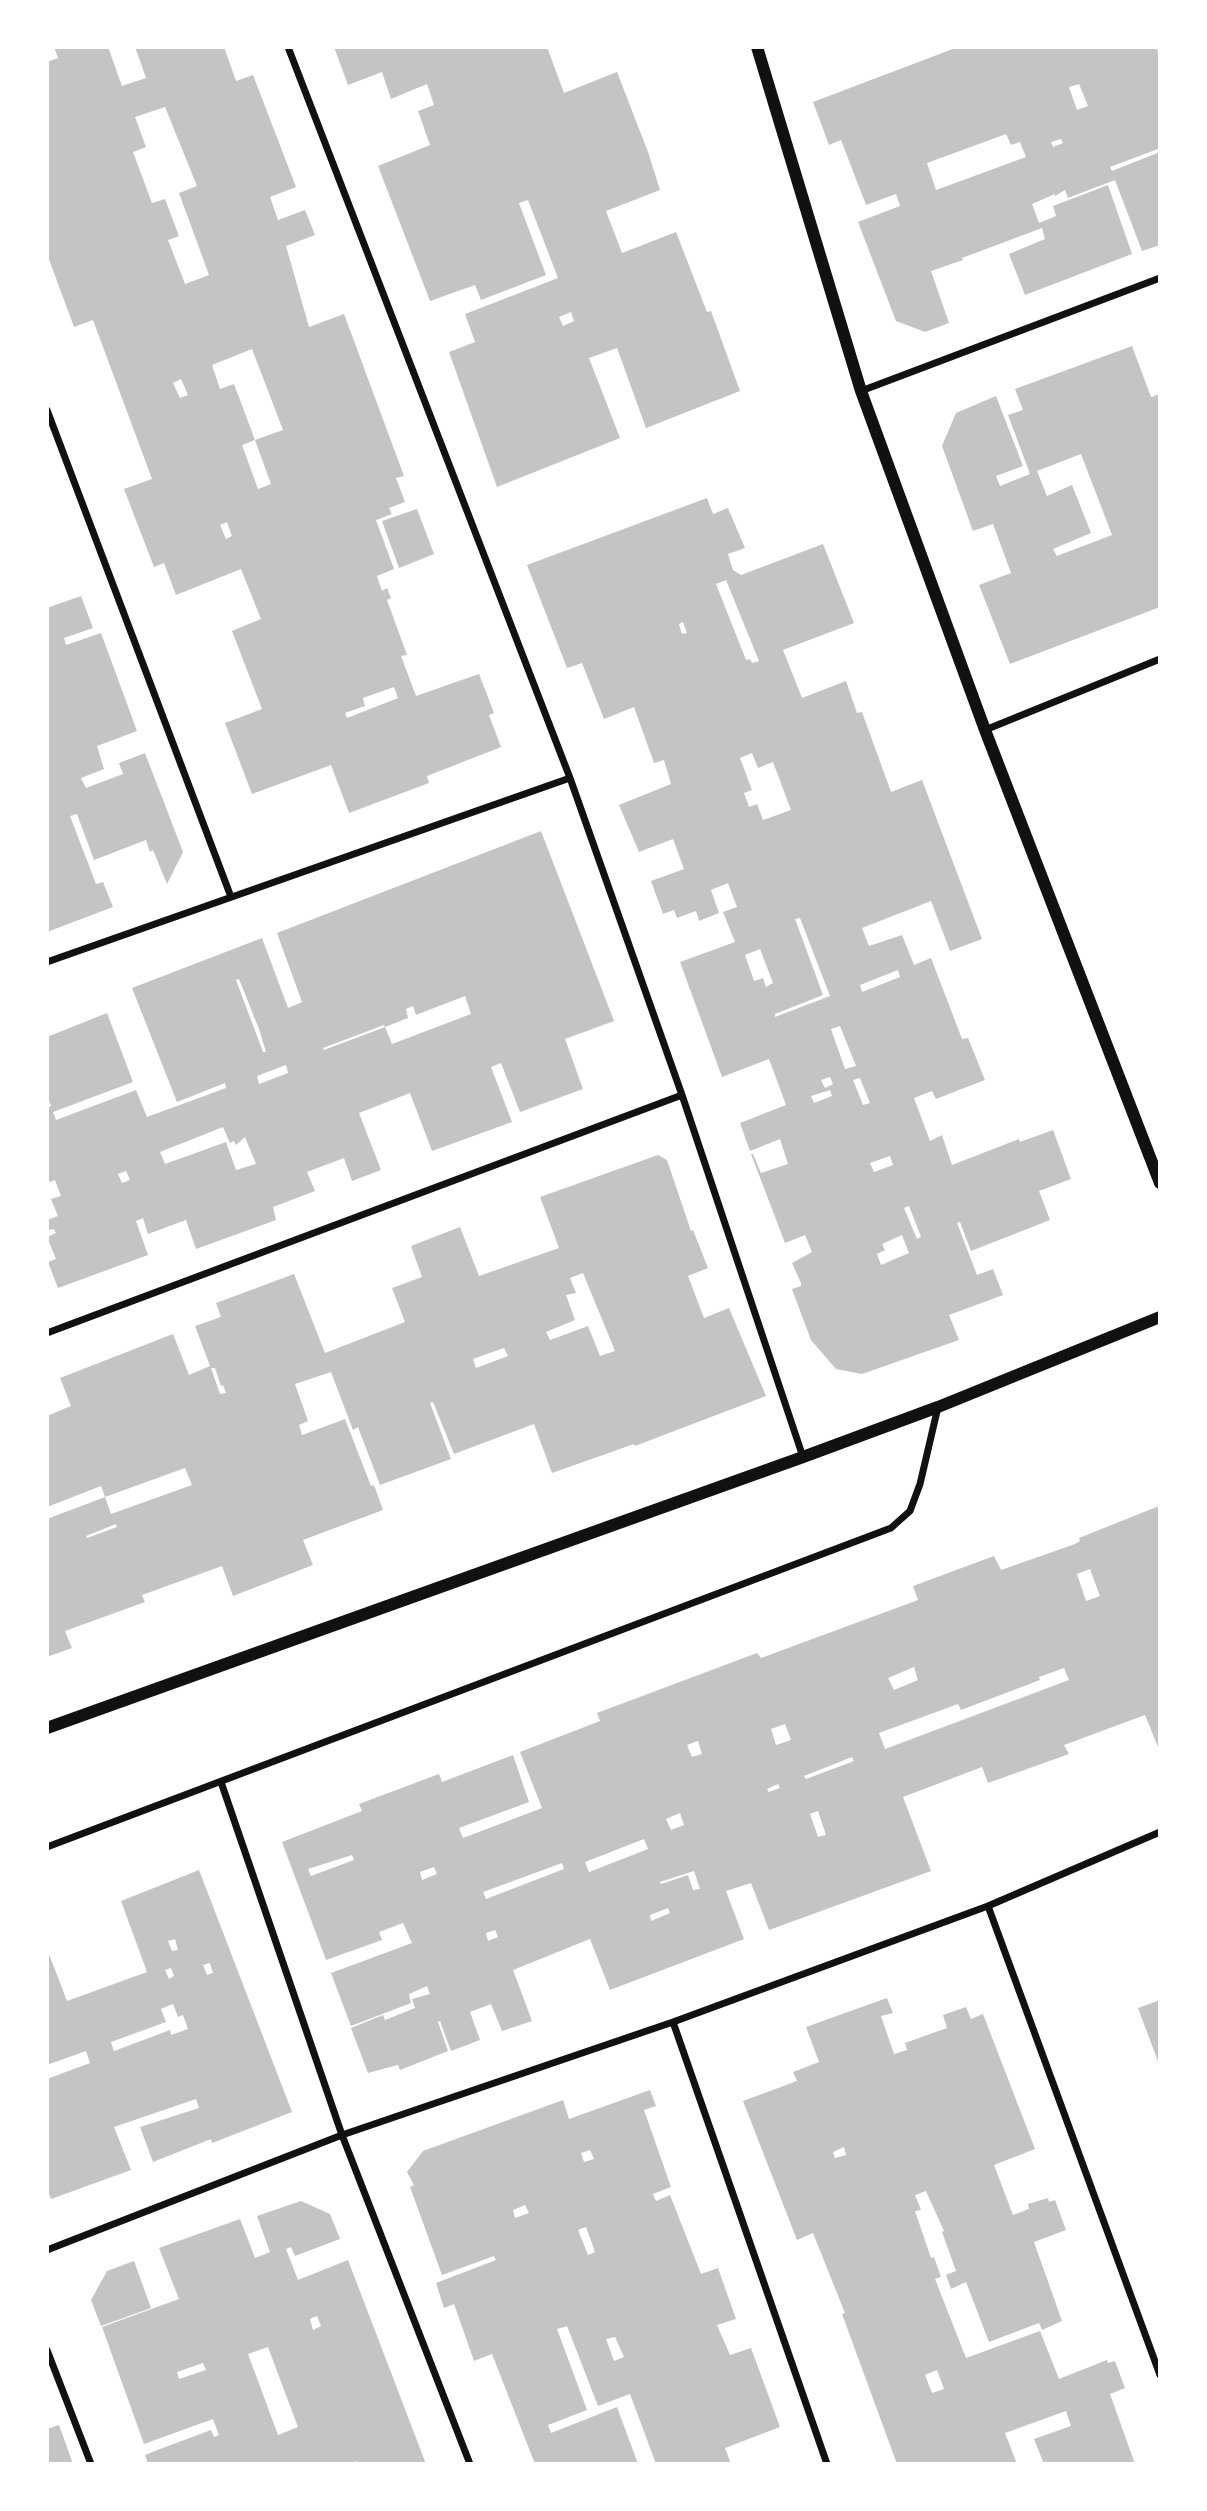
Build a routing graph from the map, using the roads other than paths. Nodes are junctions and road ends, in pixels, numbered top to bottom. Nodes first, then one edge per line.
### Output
1 (288, 47) edge
2 (757, 47) edge
3 (1160, 278) edge
4 (862, 391) junction
5 (47, 410) edge
6 (1160, 659) edge
7 (985, 730) junction
8 (570, 778) junction
9 (231, 897) junction
10 (47, 962) edge
11 (682, 1095) junction
12 (1160, 1183) edge
13 (1160, 1317) edge
14 (47, 1333) edge
15 (938, 1406) junction
16 (803, 1457) junction
17 (47, 1728) edge
18 (221, 1782) junction
19 (1160, 1832) edge
20 (47, 1847) edge
21 (988, 1906) junction
22 (673, 2022) junction
23 (342, 2135) junction
24 (47, 2250) edge
25 (47, 2350) edge
26 (1160, 2375) edge
27 (91, 2464) edge
28 (470, 2464) edge
29 (827, 2464) edge

1 - 8 street
2 - 4 street
3 - 4 street
4 - 7 street
5 - 9 street
6 - 7 street
7 - 12 street
8 - 9 street
8 - 11 street
9 - 10 street
11 - 14 street
11 - 16 street
13 - 15 street
15 - 16 street
15 - 18 street
16 - 17 street
18 - 20 street
18 - 23 street
19 - 21 street
21 - 22 street
21 - 26 street
22 - 23 street
22 - 29 street
23 - 24 street
23 - 28 street
25 - 27 street

